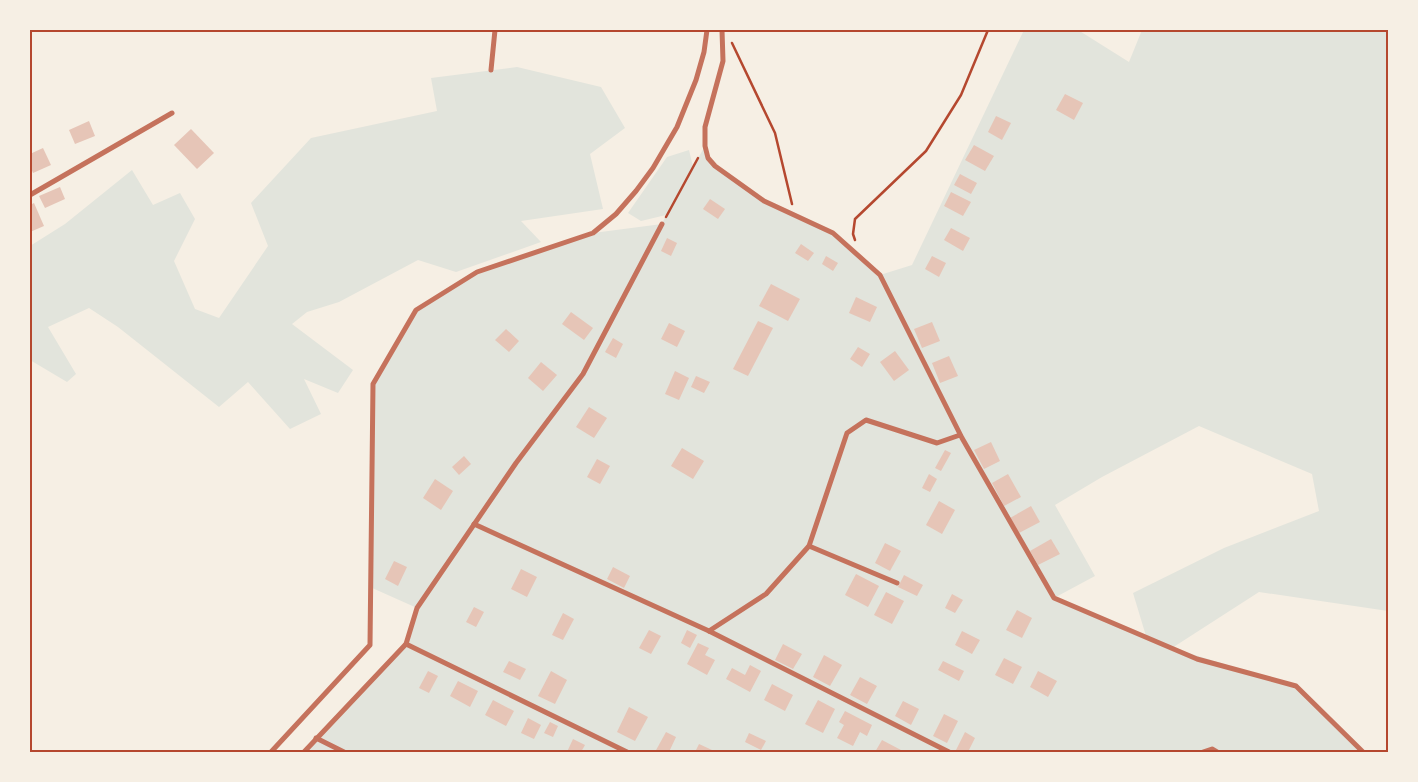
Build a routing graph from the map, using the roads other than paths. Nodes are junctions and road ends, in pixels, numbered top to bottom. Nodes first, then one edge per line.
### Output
1 (496, 30) edge
2 (707, 30) edge
3 (722, 30) edge
4 (491, 70) dead end
5 (172, 113) dead end
6 (30, 195) edge
7 (662, 224) road end
8 (960, 435) junction
9 (474, 524) junction
10 (809, 546) junction
11 (897, 583) dead end
12 (709, 632) junction
13 (406, 644) junction
14 (316, 738) junction
15 (1213, 751) edge
16 (271, 752) edge
17 (304, 752) edge
18 (344, 752) edge
19 (627, 752) edge
20 (949, 752) edge
21 (1203, 752) edge
22 (1363, 752) edge

1 - 4 street
2 - 16 street
3 - 8 street
5 - 6 street
7 - 9 street
8 - 10 street
8 - 22 street
9 - 12 street
9 - 13 street
10 - 11 street
10 - 12 street
12 - 20 street
13 - 14 street
13 - 19 street
14 - 17 street
14 - 18 street
15 - 21 street

